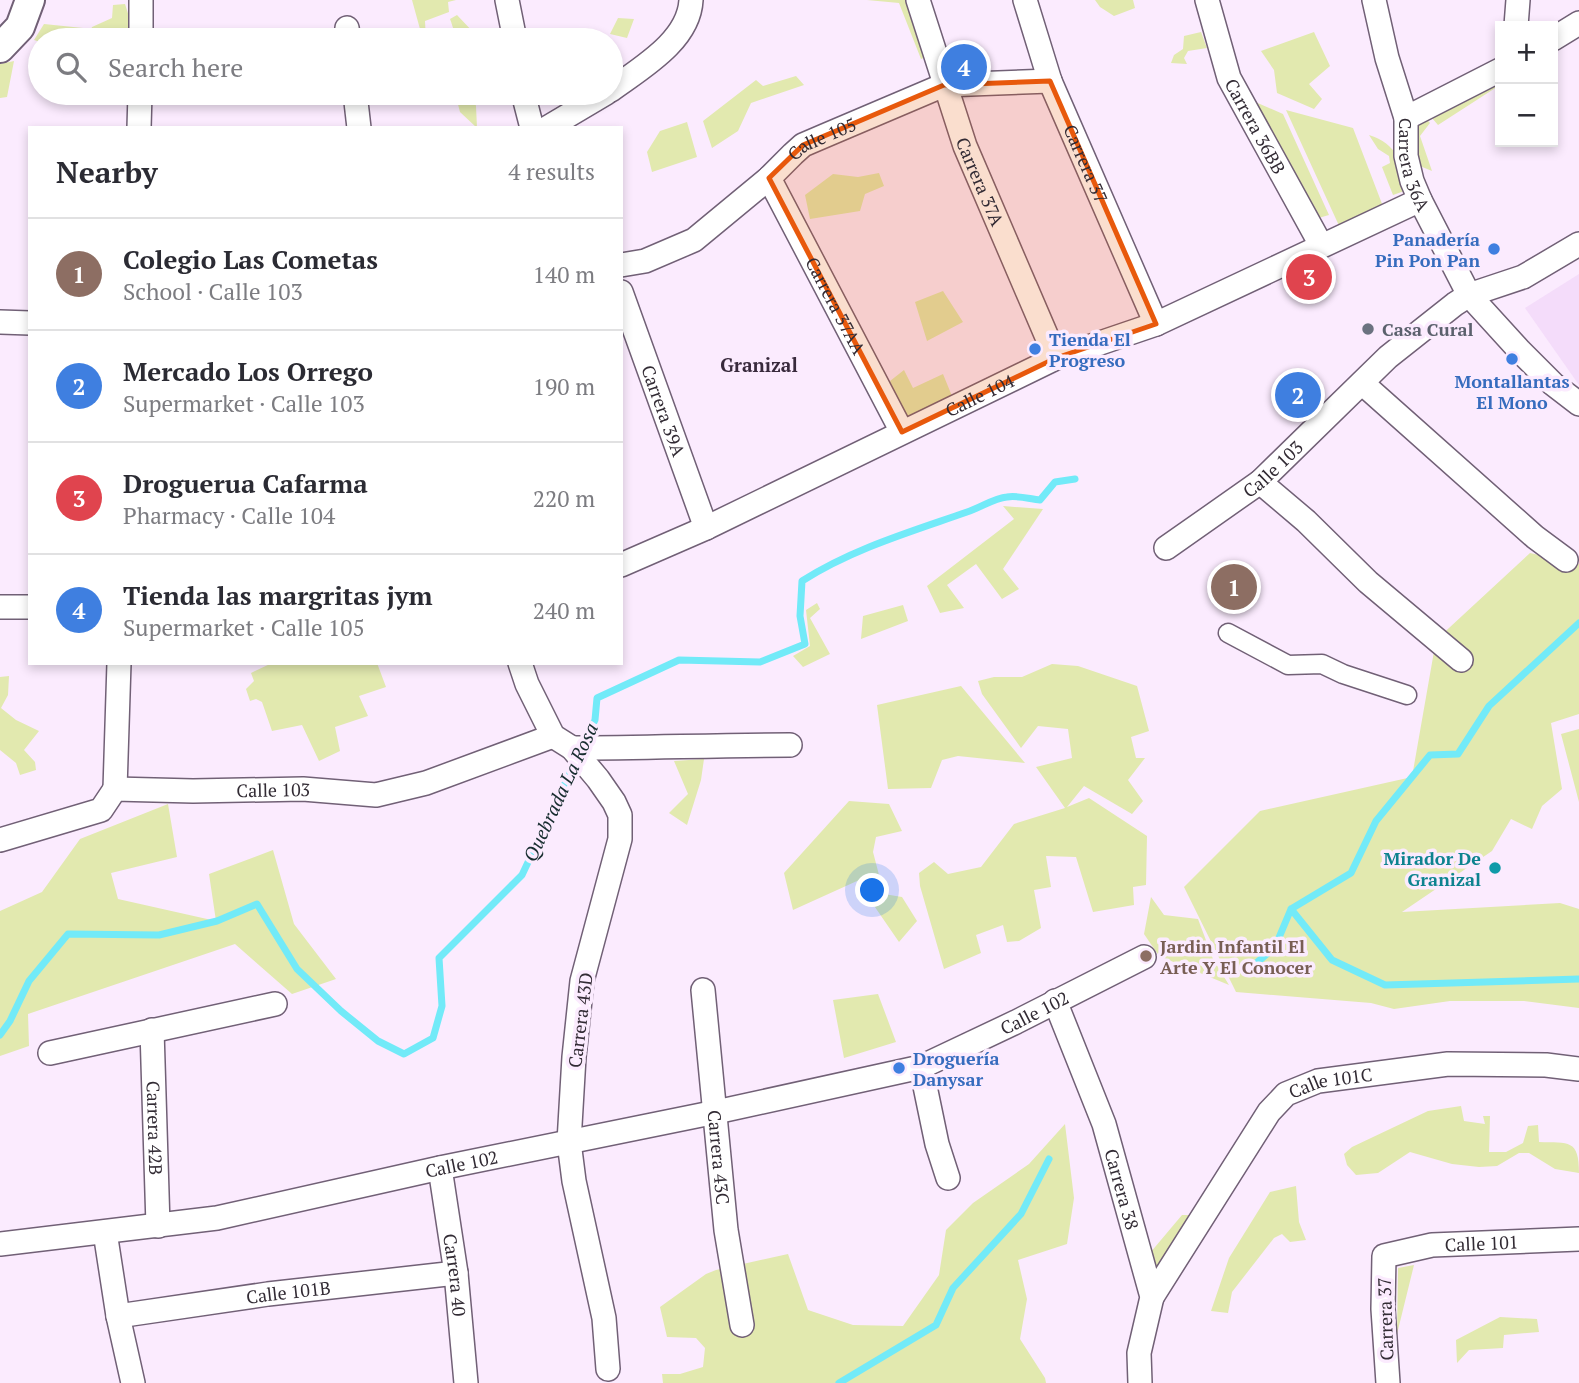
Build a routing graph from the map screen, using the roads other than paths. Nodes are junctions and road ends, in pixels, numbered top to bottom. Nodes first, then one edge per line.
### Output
1 (30, 0) edge
2 (141, 0) edge
3 (507, 0) edge
4 (918, 0) edge
5 (1026, 0) edge
6 (1208, 0) edge
7 (1374, 0) edge
8 (1518, 0) edge
9 (691, 3) edge
10 (1516, 21) edge
11 (1579, 23) edge
12 (141, 28) edge
13 (513, 28) edge
14 (1558, 36) edge
15 (0, 48) edge
16 (1495, 73) edge
17 (623, 81) edge
18 (1050, 81) junction
19 (944, 85) junction
20 (139, 105) edge
21 (356, 105) edge
22 (526, 105) edge
23 (586, 105) edge
24 (1405, 118) junction
25 (139, 126) edge
26 (359, 126) edge
27 (531, 126) edge
28 (550, 126) edge
29 (769, 178) junction
30 (1420, 200) junction
31 (1579, 244) edge
32 (1321, 245) junction
33 (623, 265) edge
34 (1469, 295) junction
35 (623, 298) edge
36 (0, 322) edge
37 (28, 323) edge
38 (1157, 324) junction
39 (1056, 358) junction
40 (1362, 383) junction
41 (1577, 404) edge
42 (902, 432) junction
43 (1260, 482) junction
44 (706, 528) junction
45 (1166, 548) dead end
46 (1566, 560) dead end
47 (623, 564) edge
48 (0, 607) edge
49 (28, 607) edge
50 (1228, 633) dead end
51 (1461, 660) dead end
52 (119, 665) edge
53 (521, 665) edge
54 (1407, 695) dead end
55 (563, 742) junction
56 (790, 745) dead end
57 (115, 789) junction
58 (0, 840) edge
59 (1144, 957) dead end
60 (703, 990) dead end
61 (1055, 1000) junction
62 (275, 1004) dead end
63 (152, 1030) junction
64 (50, 1053) dead end
65 (921, 1067) junction
66 (1579, 1069) edge
67 (716, 1112) junction
68 (569, 1142) junction
69 (440, 1168) junction
70 (948, 1178) dead end
71 (158, 1226) junction
72 (106, 1232) junction
73 (1579, 1239) edge
74 (0, 1244) edge
75 (1384, 1255) joint
76 (456, 1273) junction
77 (1152, 1297) junction
78 (118, 1316) junction
79 (742, 1325) dead end
80 (608, 1369) dead end
81 (133, 1383) edge
82 (466, 1383) edge
83 (1140, 1383) edge
84 (1388, 1383) edge

1 - 15 street
2 - 12 street
3 - 13 street
4 - 19 street, Carrera 37A
5 - 18 street, Carrera 37
6 - 32 street, Carrera 36BB
7 - 24 street, Carrera 36A
8 - 10 street
9 - 17 street
11 - 14 street
16 - 24 street
18 - 19 street, Calle 105
18 - 38 street, Carrera 37
19 - 29 street, Calle 105
19 - 39 street, Carrera 37A
20 - 25 street
21 - 26 street
22 - 27 street
23 - 28 street
24 - 30 street, Carrera 36A
29 - 33 street, Calle 105
29 - 42 street, Carrera 37AA
30 - 32 street, Calle 104
30 - 34 street, Carrera 36A
31 - 34 street, Calle 103
32 - 38 street, Calle 104
34 - 40 street, Calle 103
34 - 41 street, Carrera 36A
35 - 44 street, Carrera 39A
36 - 37 street
38 - 39 street, Calle 104
39 - 42 street, Calle 104
40 - 43 street, Calle 103
40 - 46 street
42 - 44 street, Calle 104
43 - 45 street, Calle 103
43 - 51 street
44 - 47 street, Calle 104
48 - 49 street
50 - 54 street
52 - 57 street
53 - 55 street, Carrera 43D
55 - 56 street, Calle 103
55 - 57 street, Calle 103
55 - 68 street, Carrera 43D
57 - 58 street
59 - 61 street, Calle 102
60 - 67 street, Carrera 43C
61 - 65 street, Calle 102
61 - 77 street, Carrera 38
62 - 63 street
63 - 64 street
63 - 71 street, Carrera 42B
65 - 67 street, Calle 102
65 - 70 street
66 - 77 street, Calle 101C
67 - 68 street, Calle 102
67 - 79 street, Carrera 43C
68 - 69 street, Calle 102
68 - 80 street, Carrera 43D
69 - 71 street, Calle 102
69 - 76 street, Carrera 40
71 - 72 street, Calle 102
72 - 74 street, Calle 102
72 - 78 street
73 - 75 street, Calle 101
75 - 84 street, Carrera 37
76 - 78 street, Calle 101B
76 - 82 street, Carrera 40
77 - 83 street, Carrera 38
78 - 81 street

